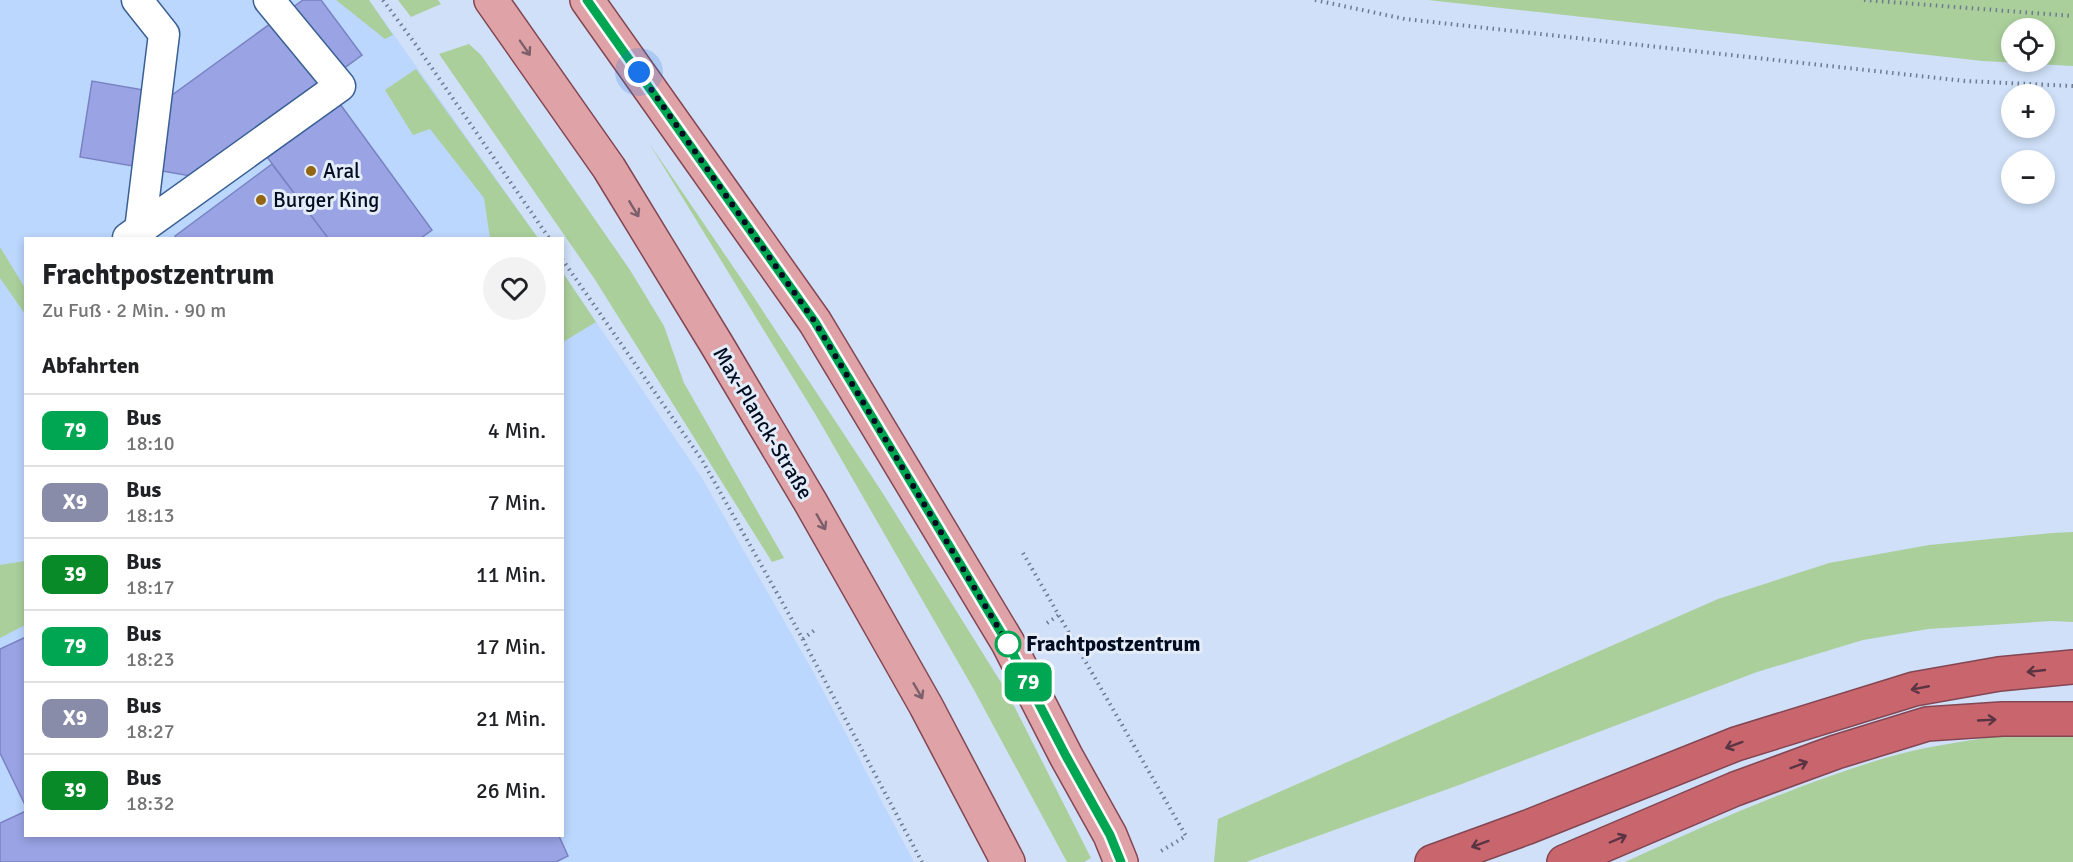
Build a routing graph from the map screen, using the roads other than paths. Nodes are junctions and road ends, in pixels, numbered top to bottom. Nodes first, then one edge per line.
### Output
1 (137, 0) edge
2 (270, 0) edge
3 (491, 0) edge
4 (587, 0) edge
5 (134, 234) edge
6 (2073, 667) edge
7 (2073, 719) edge
8 (1008, 862) edge
9 (1121, 862) edge
10 (1432, 862) edge
11 (1564, 862) edge

1 - 5 lane
2 - 5 lane
3 -> 8 main road, Max-Planck-Straße
4 - 9 main road
6 -> 10 highway
11 -> 7 highway

